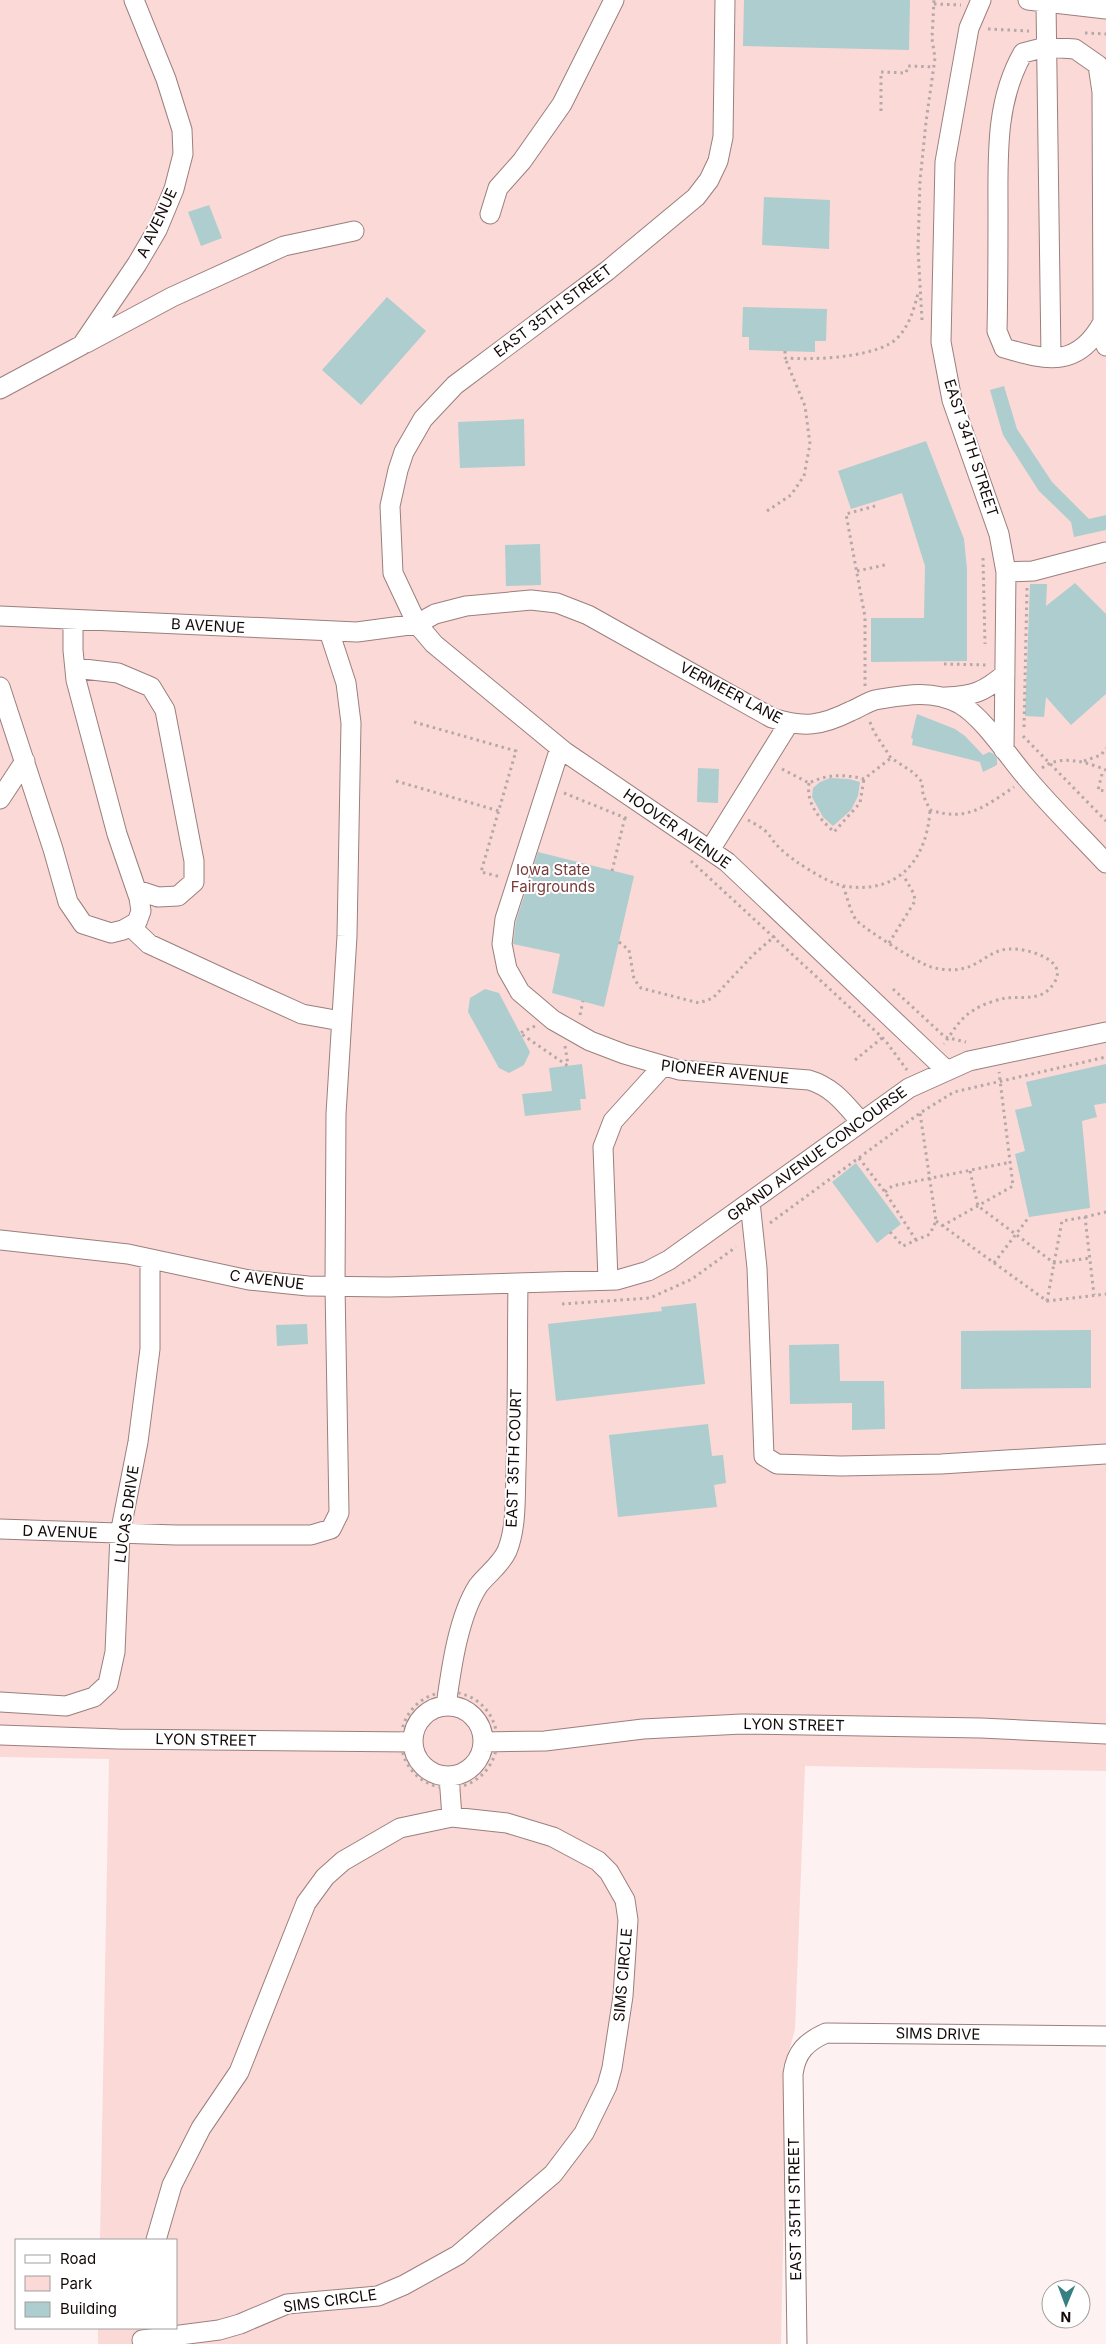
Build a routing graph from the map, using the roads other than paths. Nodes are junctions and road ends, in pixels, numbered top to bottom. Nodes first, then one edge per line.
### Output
1 (134, 0) edge
2 (614, 0) edge
3 (726, 0) edge
4 (1037, 2) edge
5 (980, 3) edge
6 (1078, 3) edge
7 (1106, 9) edge
8 (1046, 47) junction
9 (490, 214) dead end
10 (354, 230) dead end
11 (1103, 322) junction
12 (82, 345) junction
13 (1106, 346) edge
14 (1051, 357) junction
15 (0, 389) edge
16 (1106, 552) edge
17 (1006, 572) junction
18 (0, 616) edge
19 (73, 620) junction
20 (416, 624) junction
21 (329, 631) junction
22 (75, 668) junction
23 (1005, 674) junction
24 (0, 687) edge
25 (940, 697) junction
26 (789, 724) junction
27 (560, 748) junction
28 (1004, 750) junction
29 (25, 761) junction
30 (0, 798) edge
31 (710, 850) junction
32 (1106, 863) edge
33 (137, 890) junction
34 (130, 926) junction
35 (341, 1021) junction
36 (1106, 1032) edge
37 (940, 1064) junction
38 (662, 1067) junction
39 (861, 1122) junction
40 (750, 1202) junction
41 (0, 1240) edge
42 (150, 1259) junction
43 (608, 1280) junction
44 (518, 1283) junction
45 (536, 1283) joint
46 (335, 1286) junction
47 (1106, 1454) edge
48 (0, 1528) edge
49 (120, 1534) junction
50 (447, 1699) junction
51 (0, 1702) edge
52 (1106, 1734) edge
53 (0, 1736) edge
54 (407, 1742) junction
55 (490, 1742) junction
56 (450, 1782) junction
57 (452, 1817) junction
58 (1106, 2036) edge
59 (793, 2074) joint
60 (156, 2239) edge
61 (142, 2337) edge
62 (797, 2344) edge

1 - 12 street, A AVENUE
2 - 9 street
3 - 20 street, EAST 35TH STREET
4 - 6 street
4 - 8 street
5 - 17 street, EAST 34TH STREET
6 - 7 street
8 - 11 street
8 - 14 street
8 - 14 street
10 - 12 street
11 - 13 street
11 - 14 street
12 - 15 street, A AVENUE
16 - 17 street
17 - 23 street, EAST 34TH STREET
18 - 19 street, B AVENUE
19 - 21 street, B AVENUE
19 - 22 street
20 - 21 street, B AVENUE
20 - 26 street, VERMEER LANE
20 - 27 street, HOOVER AVENUE
21 - 35 street, D AVENUE
22 - 33 street
22 - 33 street
23 - 25 street
23 - 28 street, EAST 34TH STREET
24 - 29 street
25 - 26 street, VERMEER LANE
25 - 28 street, VERMEER LANE
26 - 31 street
27 - 31 street, HOOVER AVENUE
27 - 38 street, PIONEER AVENUE
28 - 32 street, VERMEER LANE
29 - 30 street
29 - 34 street
31 - 37 street, HOOVER AVENUE
33 - 34 street
34 - 35 street
35 - 46 street, D AVENUE
36 - 37 street, GRAND AVENUE CONCOURSE
37 - 39 street, GRAND AVENUE CONCOURSE
38 - 39 street, PIONEER AVENUE
38 - 43 street
39 - 40 street, GRAND AVENUE CONCOURSE
40 - 43 street, GRAND AVENUE CONCOURSE
40 - 47 street
41 - 42 street, C AVENUE
42 - 46 street, C AVENUE
42 - 49 street, LUCAS DRIVE
43 - 45 street, GRAND AVENUE CONCOURSE
44 - 45 street, C AVENUE
44 - 46 street, C AVENUE
44 - 50 street, EAST 35TH COURT
46 - 49 street, D AVENUE
48 - 49 street, D AVENUE
49 - 51 street, LUCAS DRIVE
50 - 54 street
50 - 55 street
52 - 55 street, LYON STREET
53 - 54 street, LYON STREET
54 - 56 street
55 - 56 street
56 - 57 street
57 - 60 street, SIMS CIRCLE
57 - 61 street, SIMS CIRCLE
58 - 59 street, SIMS DRIVE
59 - 62 street, EAST 35TH STREET

